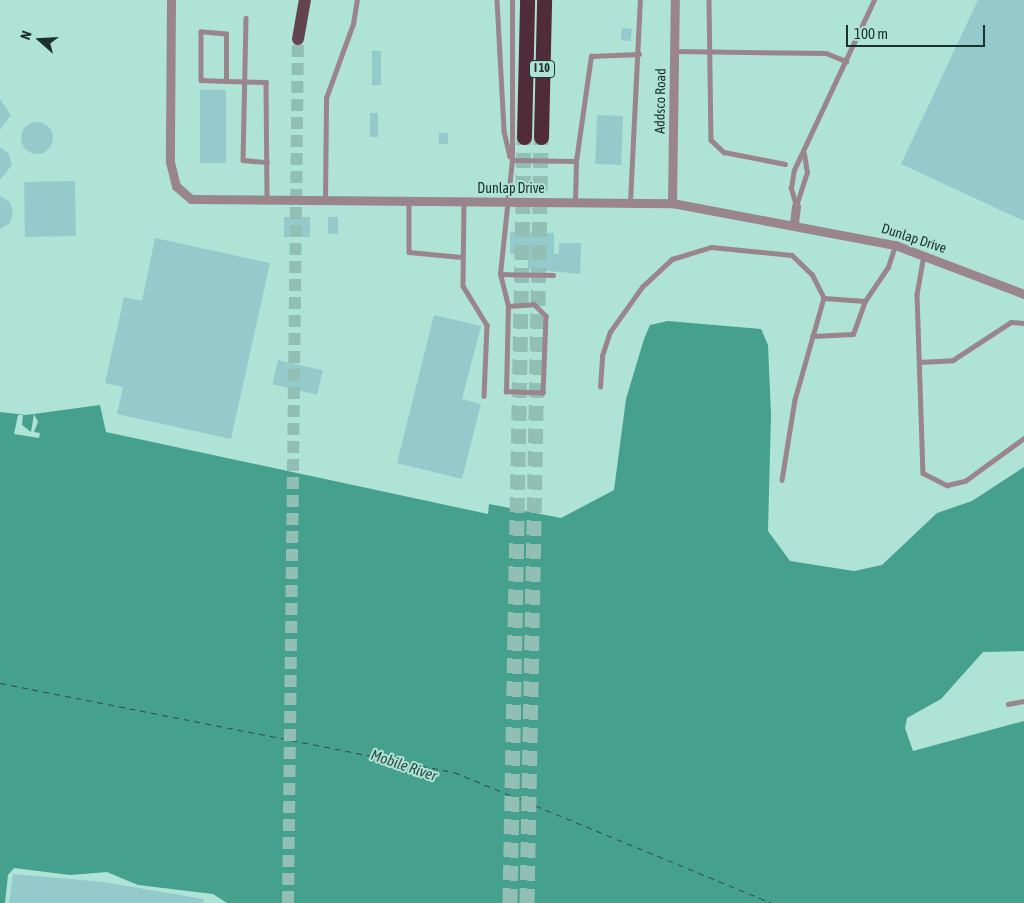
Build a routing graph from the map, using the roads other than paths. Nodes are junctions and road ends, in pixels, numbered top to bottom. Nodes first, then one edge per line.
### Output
1 (172, 0) edge
2 (294, 0) edge
3 (357, 0) edge
4 (497, 0) edge
5 (512, 0) edge
6 (526, 0) edge
7 (544, 0) edge
8 (640, 0) edge
9 (675, 0) edge
10 (709, 0) edge
11 (874, 0) edge
12 (303, 4) edge
13 (246, 18) dead end
14 (674, 51) junction
15 (709, 51) junction
16 (639, 54) junction
17 (846, 61) junction
18 (226, 81) junction
19 (244, 82) junction
20 (524, 137) tunnel mouth
21 (541, 137) tunnel mouth
22 (804, 154) junction
23 (512, 160) junction
24 (576, 161) junction
25 (267, 162) junction
26 (785, 164) dead end
27 (325, 201) junction
28 (409, 201) junction
29 (267, 202) junction
30 (464, 202) junction
31 (507, 202) junction
32 (575, 202) junction
33 (630, 202) junction
34 (672, 203) junction
35 (796, 206) junction
36 (794, 223) junction
37 (895, 245) junction
38 (924, 254) junction
39 (461, 257) junction
40 (500, 274) junction
41 (553, 275) dead end
42 (1024, 294) edge
43 (824, 298) junction
44 (865, 301) junction
45 (508, 306) junction
46 (1024, 323) edge
47 (812, 336) junction
48 (919, 362) junction
49 (600, 387) dead end
50 (484, 396) dead end
51 (1024, 438) edge
52 (782, 480) dead end
53 (1024, 701) edge
54 (1008, 704) dead end

1 - 29 street, Dunlap Drive
2 - 12 main road
3 - 27 lane
4 - 23 lane
5 - 23 lane
6 - 20 highway, I 10
7 - 21 highway, I 10
8 - 16 lane
9 - 14 street, Addsco Road
10 - 15 lane
11 - 17 lane
13 - 19 lane
14 - 15 lane
14 - 34 street, Addsco Road
15 - 17 lane
15 - 26 lane
16 - 24 lane
16 - 33 lane
17 - 22 lane
18 - 18 lane
18 - 19 lane
19 - 25 lane
19 - 25 lane
22 - 35 lane
22 - 35 lane
23 - 24 lane
23 - 31 lane
24 - 32 lane
25 - 29 lane
27 - 28 street, Dunlap Drive
27 - 29 street, Dunlap Drive
28 - 30 street, Dunlap Drive
28 - 39 lane
30 - 31 street, Dunlap Drive
30 - 39 lane
31 - 32 street, Dunlap Drive
31 - 40 lane
32 - 33 street, Dunlap Drive
33 - 34 street, Dunlap Drive
34 - 36 street, Dunlap Drive
35 - 36 street
36 - 37 street, Dunlap Drive
37 - 38 street, Dunlap Drive
37 - 44 lane
38 - 42 street, Dunlap Drive
38 - 48 lane
39 - 50 lane
40 - 41 lane
40 - 45 lane
43 - 44 lane
43 - 47 lane
43 - 49 lane
44 - 47 lane
45 - 45 lane
46 - 48 lane
47 - 52 lane
48 - 51 lane
53 - 54 lane

